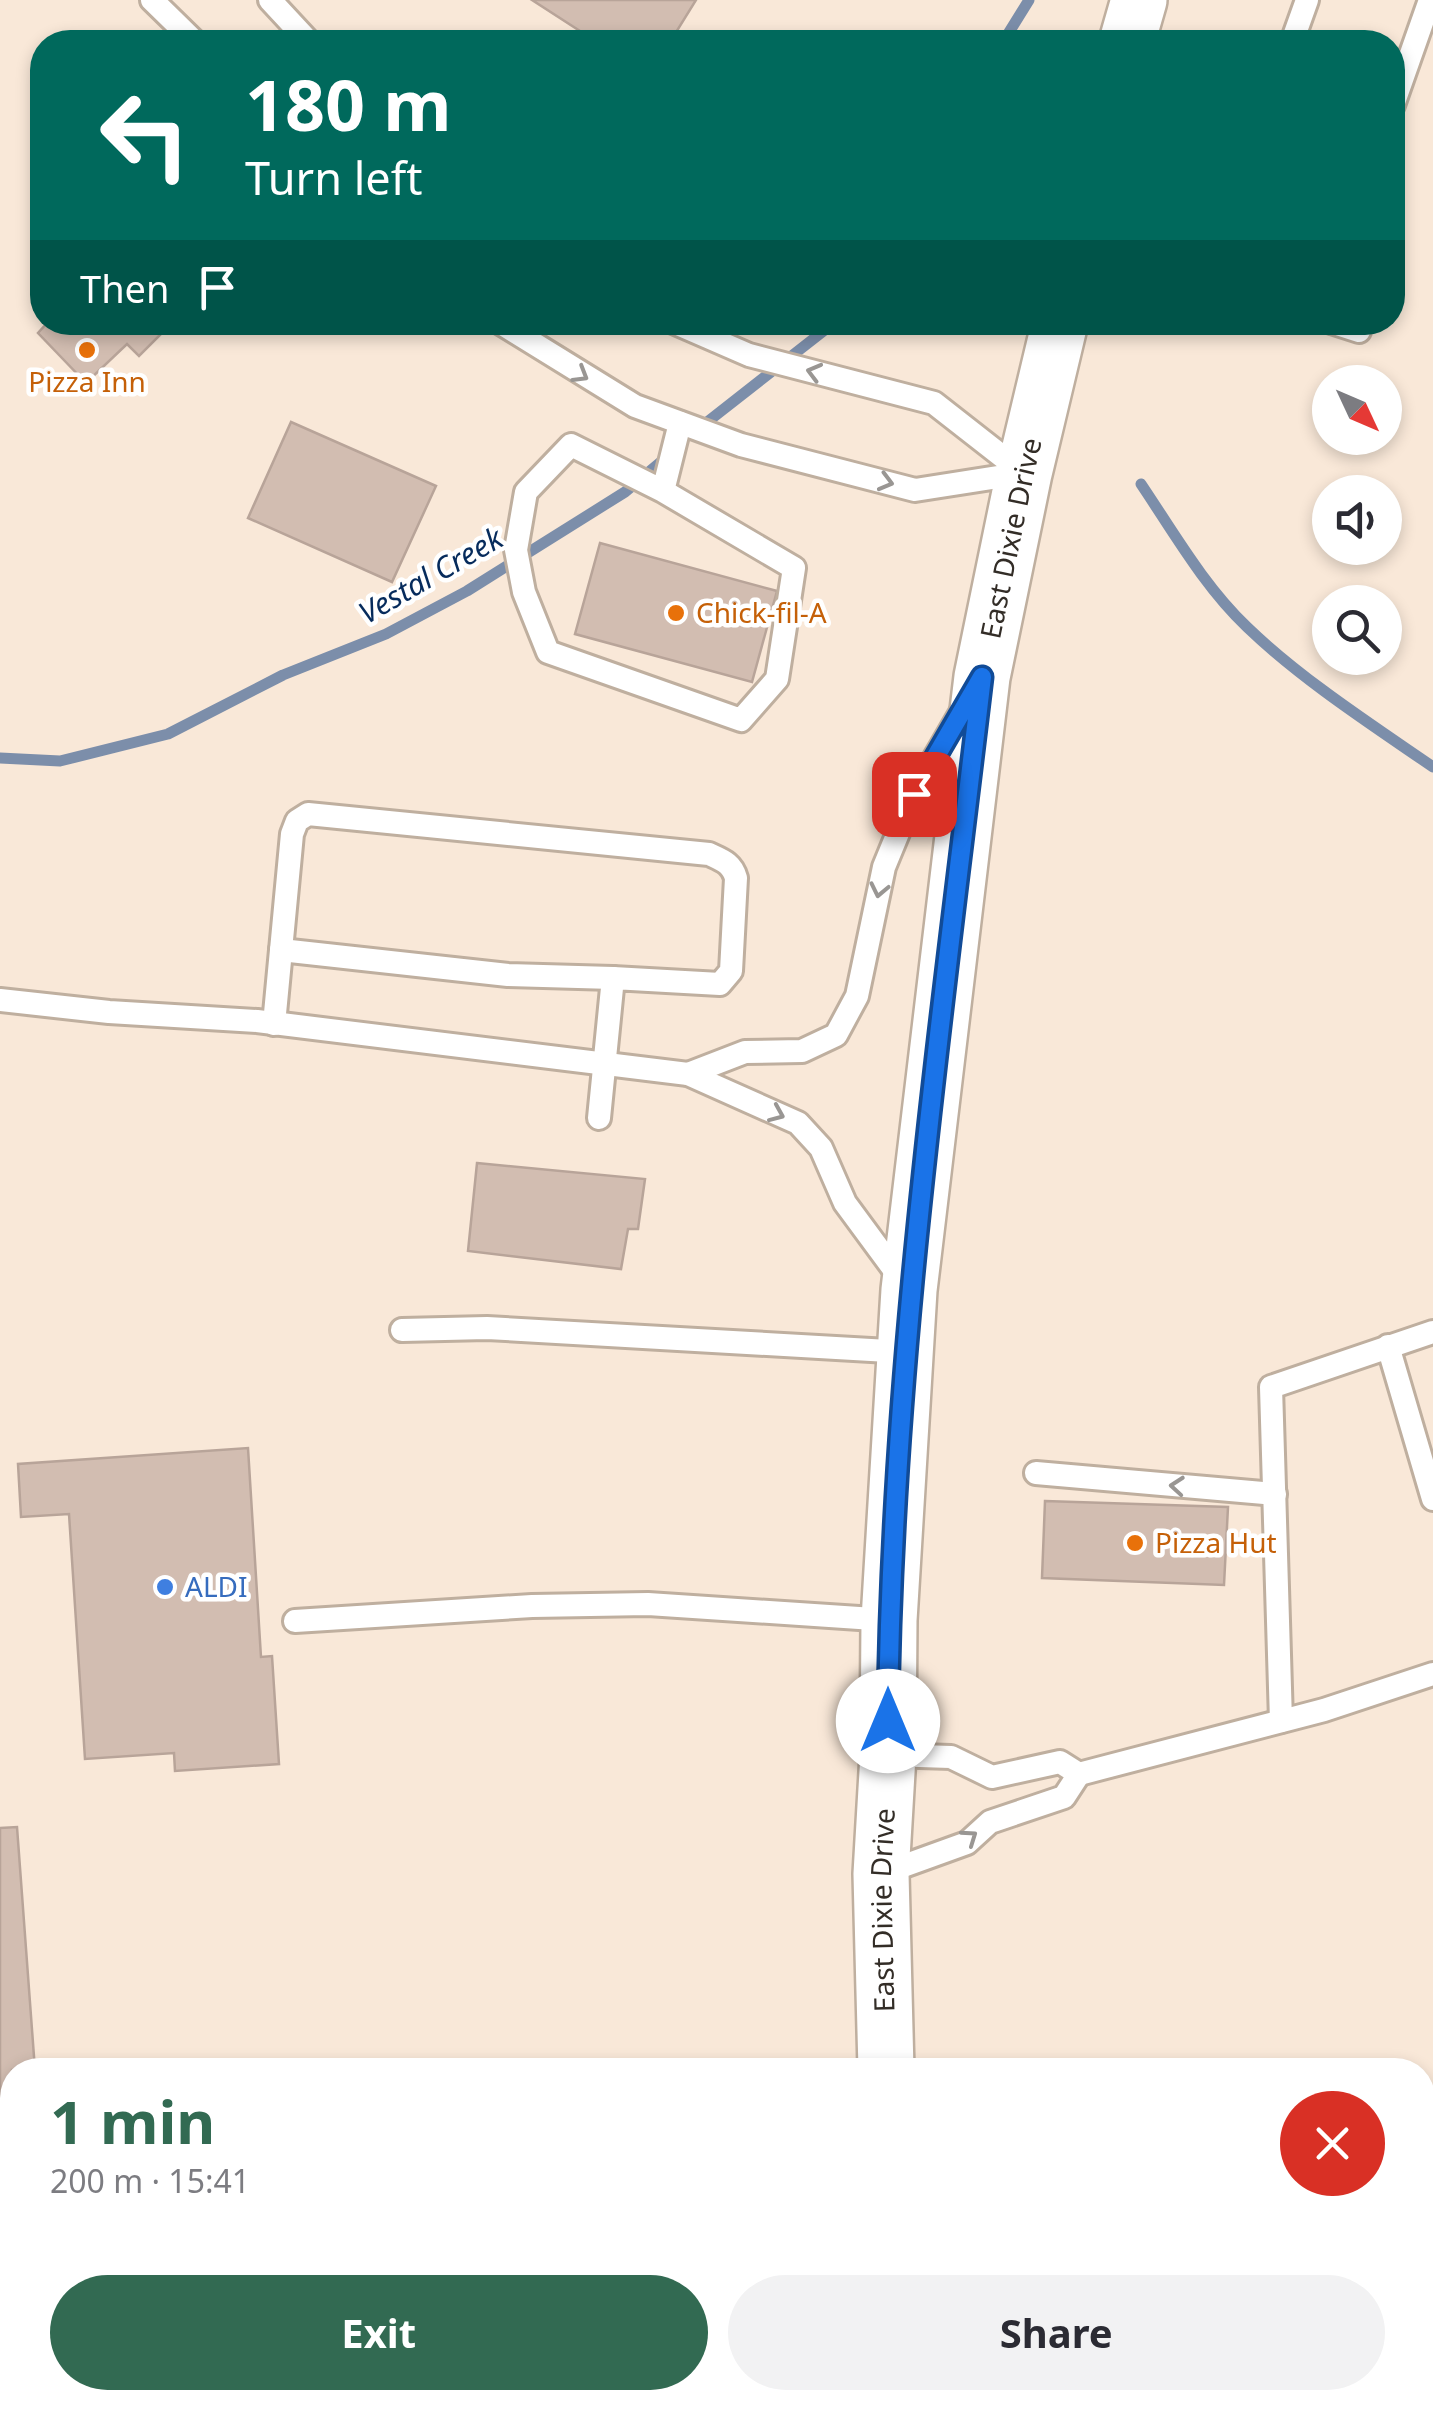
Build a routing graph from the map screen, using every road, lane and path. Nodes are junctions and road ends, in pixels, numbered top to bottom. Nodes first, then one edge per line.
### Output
1 (152, 0) edge
2 (270, 0) edge
3 (1139, 0) edge
4 (1306, 0) edge
5 (1430, 0) edge
6 (183, 30) edge
7 (298, 30) edge
8 (1130, 30) edge
9 (1296, 30) edge
10 (1405, 71) edge
11 (520, 335) edge
12 (703, 335) edge
13 (1057, 335) edge
14 (680, 423) junction
15 (1024, 473) junction
16 (663, 490) junction
17 (982, 677) junction
18 (281, 950) junction
19 (614, 978) junction
20 (0, 1000) edge
21 (274, 1024) junction
22 (607, 1064) junction
23 (688, 1074) junction
24 (599, 1118) dead end
25 (909, 1290) junction
26 (402, 1330) dead end
27 (1433, 1332) edge
28 (1388, 1346) junction
29 (906, 1352) junction
30 (1036, 1473) dead end
31 (1274, 1494) junction
32 (1433, 1499) edge
33 (889, 1620) junction
34 (295, 1621) dead end
35 (1433, 1674) edge
36 (1280, 1721) junction
37 (888, 1755) junction
38 (1079, 1774) junction
39 (881, 1874) junction
40 (886, 2058) edge

1 - 6 lane
2 - 7 lane
3 - 8 main road
4 - 9 lane
5 - 10 lane
11 -> 14 lane
15 -> 12 lane
13 - 15 main road, East Dixie Drive
14 -> 15 lane
14 - 16 lane
15 - 17 main road, East Dixie Drive
16 - 16 lane
17 -> 23 lane
17 - 25 main road, East Dixie Drive
18 - 19 lane
18 - 19 lane
18 - 21 lane
19 - 22 lane
20 - 21 lane
21 - 22 lane
22 - 23 lane
22 - 24 lane
23 -> 25 lane
25 - 29 main road, East Dixie Drive
26 - 29 lane
27 - 28 lane
28 - 31 lane
28 - 32 lane
29 - 33 main road, East Dixie Drive
31 -> 30 lane
31 - 36 lane
33 - 34 lane
33 - 37 main road, East Dixie Drive
35 - 36 lane
36 - 38 lane
37 - 38 lane
37 - 39 main road, East Dixie Drive
39 -> 38 lane
39 - 40 main road, East Dixie Drive

